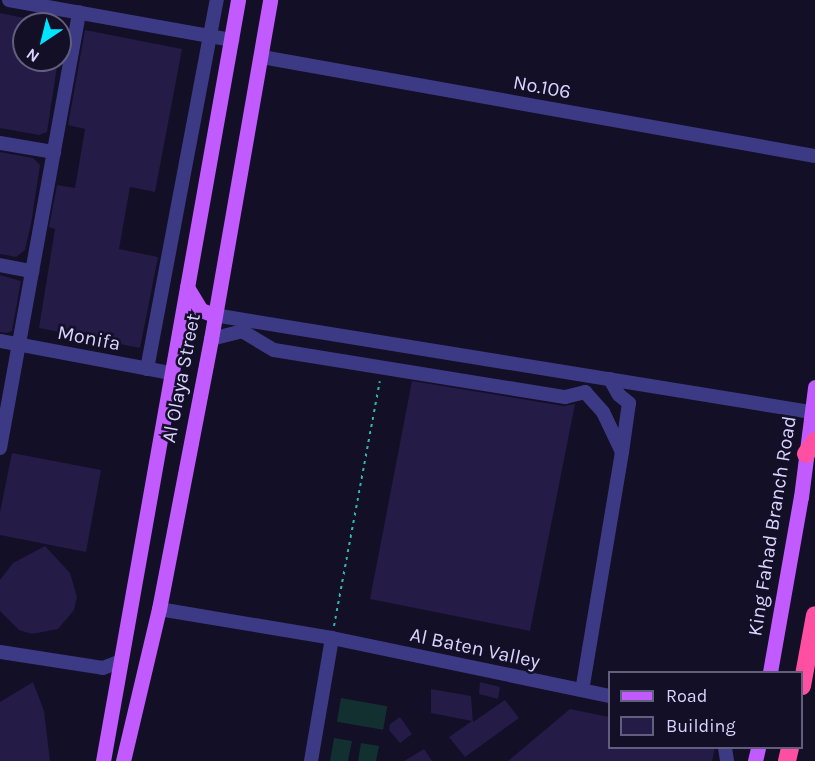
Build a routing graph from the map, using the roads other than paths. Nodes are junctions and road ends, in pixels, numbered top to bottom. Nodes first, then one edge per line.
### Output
1 (9, 0) edge
2 (217, 0) edge
3 (238, 0) edge
4 (270, 0) edge
5 (79, 12) junction
6 (210, 36) junction
7 (232, 40) junction
8 (261, 57) junction
9 (0, 143) edge
10 (54, 152) junction
11 (815, 156) edge
12 (0, 265) edge
13 (32, 271) junction
14 (187, 287) junction
15 (214, 315) junction
16 (211, 339) junction
17 (0, 341) edge
18 (19, 344) junction
19 (147, 369) junction
20 (171, 373) junction
21 (610, 379) junction
22 (815, 387) edge
23 (811, 412) junction
24 (2, 421) edge
25 (0, 448) edge
26 (811, 448) edge
27 (622, 452) junction
28 (159, 609) junction
29 (815, 615) edge
30 (332, 638) junction
31 (0, 652) edge
32 (119, 662) junction
33 (770, 671) edge
34 (803, 676) edge
35 (582, 690) junction
36 (608, 696) edge
37 (103, 760) edge
38 (123, 761) edge
39 (311, 761) edge

1 - 5 street
2 - 6 street
3 - 7 main road, Al Olaya Street
4 - 8 main road, Al Olaya Street
5 - 6 street
5 - 10 street
6 - 7 street
6 - 19 street
7 - 14 main road, Al Olaya Street
8 - 11 street, No.106
8 - 15 main road, Al Olaya Street
9 - 10 street
10 - 13 street
12 - 13 street
13 - 18 street
14 - 15 main road
14 - 20 main road, Al Olaya Street
15 - 16 main road, Al Olaya Street
15 - 21 street
16 - 27 street
16 - 28 main road, Al Olaya Street
17 - 18 street, Monifa
18 - 19 street, Monifa
18 - 24 street
19 - 20 street, Monifa
20 - 32 main road, Al Olaya Street
21 - 23 street
21 - 27 street
22 - 23 main road, King Fahad Branch Road
23 - 26 main road, King Fahad Branch Road
24 - 25 street
26 - 33 main road, King Fahad Branch Road
27 - 35 street
28 - 30 street, Al Baten Valley
28 - 38 main road, Al Olaya Street
29 - 34 highway, bridge
30 - 35 street, Al Baten Valley
30 - 39 street
31 - 32 street
32 - 37 main road, Al Olaya Street
35 - 36 street, Al Baten Valley

